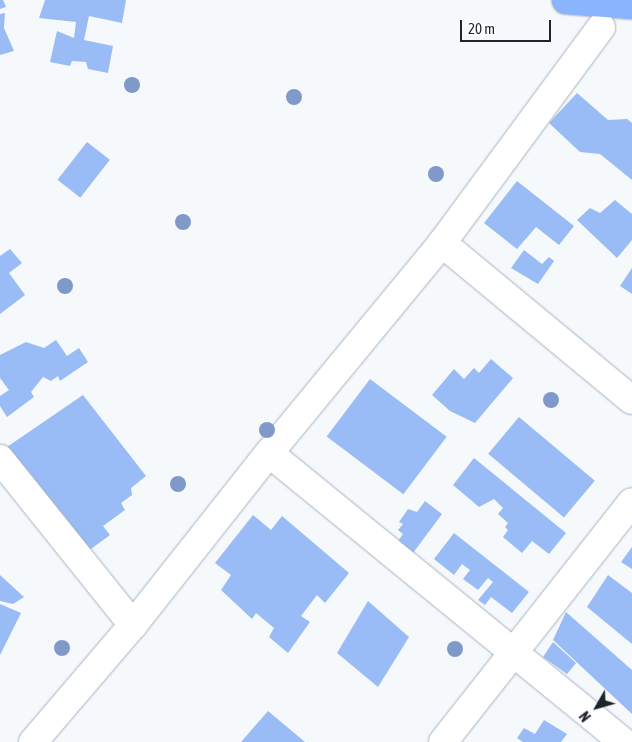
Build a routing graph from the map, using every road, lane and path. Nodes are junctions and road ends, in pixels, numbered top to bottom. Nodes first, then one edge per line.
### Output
1 (566, 0) edge
2 (632, 6) edge
3 (597, 10) edge
4 (442, 243) junction
5 (632, 400) edge
6 (269, 453) junction
7 (0, 460) edge
8 (632, 502) edge
9 (134, 625) junction
10 (513, 653) junction
11 (33, 742) edge
12 (443, 742) edge
13 (623, 742) edge

1 - 3 highway
2 - 3 highway
3 - 4 street
4 - 5 street
4 - 6 street
6 - 9 street
6 - 10 street
7 - 9 street
8 - 10 street
9 - 11 street
10 - 12 street
10 - 13 street

